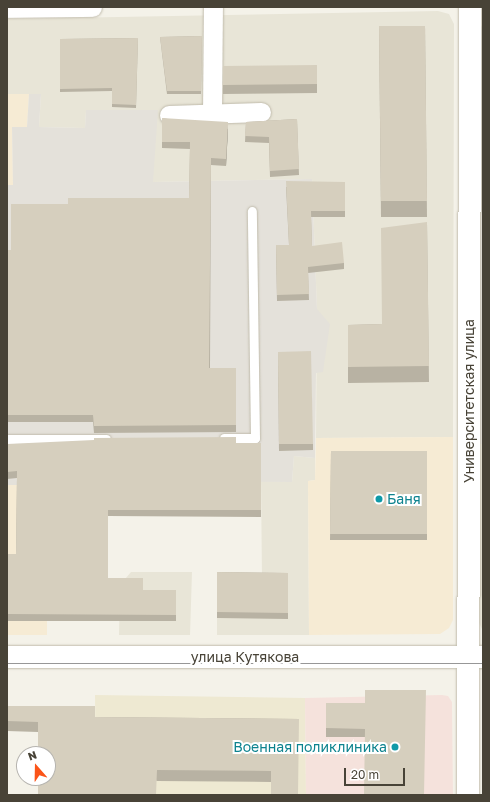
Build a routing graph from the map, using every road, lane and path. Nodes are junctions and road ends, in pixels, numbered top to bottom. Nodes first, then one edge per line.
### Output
1 (92, 7) edge
2 (213, 7) edge
3 (470, 7) edge
4 (7, 8) edge
5 (261, 112) dead end
6 (212, 114) junction
7 (169, 115) dead end
8 (252, 211) dead end
9 (216, 438) edge
10 (7, 439) edge
11 (116, 439) edge
12 (7, 657) edge
13 (476, 657) edge
14 (468, 795) edge

1 - 4 street
2 - 6 street
3 - 13 street, Университетская улица
5 - 6 street
6 - 7 street
8 - 9 lane
10 - 11 lane
12 - 13 street, улица Кутякова
13 - 14 street, Университетская улица

